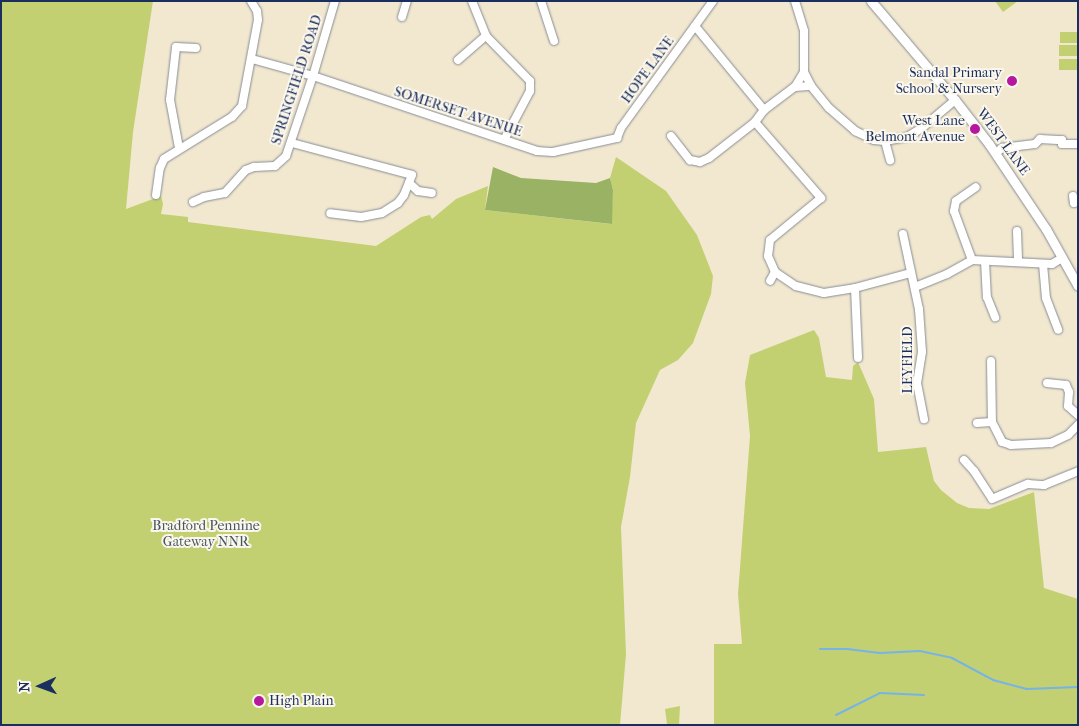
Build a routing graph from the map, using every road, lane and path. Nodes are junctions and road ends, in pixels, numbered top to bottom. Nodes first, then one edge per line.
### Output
1 (251, 1) edge
2 (335, 1) edge
3 (407, 1) edge
4 (472, 1) edge
5 (541, 1) edge
6 (712, 1) edge
7 (795, 1) edge
8 (871, 1) edge
9 (402, 17) dead end
10 (694, 26) junction
11 (486, 36) junction
12 (554, 41) dead end
13 (196, 48) dead end
14 (252, 59) junction
15 (458, 60) dead end
16 (804, 72) junction
17 (313, 76) junction
18 (811, 86) junction
19 (795, 87) junction
20 (955, 100) junction
21 (764, 110) junction
22 (755, 122) junction
23 (671, 136) dead end
24 (504, 140) junction
25 (597, 141) joint
26 (885, 142) junction
27 (292, 143) junction
28 (1078, 144) edge
29 (179, 148) junction
30 (996, 153) junction
31 (890, 160) dead end
32 (409, 184) junction
33 (976, 187) dead end
34 (432, 194) dead end
35 (156, 195) dead end
36 (193, 202) dead end
37 (330, 213) dead end
38 (1017, 231) dead end
39 (903, 234) dead end
40 (1062, 258) junction
41 (972, 260) junction
42 (985, 261) junction
43 (1018, 262) junction
44 (1043, 264) junction
45 (775, 272) junction
46 (911, 273) junction
47 (770, 280) dead end
48 (1078, 286) edge
49 (915, 287) junction
50 (855, 288) junction
51 (995, 317) dead end
52 (1058, 330) dead end
53 (858, 358) dead end
54 (991, 360) dead end
55 (1046, 384) dead end
56 (1078, 416) edge
57 (992, 418) junction
58 (924, 419) dead end
59 (977, 422) dead end
60 (1078, 425) edge
61 (964, 460) dead end
62 (1077, 475) edge
63 (992, 499) junction
64 (983, 502) dead end

1 - 14 street
2 - 17 street, SPRINGFIELD ROAD
3 - 9 street
4 - 11 street
5 - 12 street
6 - 10 street, HOPE LANE
7 - 16 street
8 - 20 street, WEST LANE
10 - 21 street
10 - 25 street, HOPE LANE
11 - 15 street
11 - 24 street
13 - 29 street
14 - 17 street, SOMERSET AVENUE
14 - 29 street
16 - 18 street
16 - 19 street
17 - 24 street, SOMERSET AVENUE
17 - 27 street, SPRINGFIELD ROAD
18 - 19 street
18 - 26 street
19 - 21 street
20 - 26 street
20 - 30 street, WEST LANE
21 - 22 street
22 - 23 street
22 - 45 street
24 - 25 street, SOMERSET AVENUE
26 - 31 street
27 - 32 street
27 - 36 street, SPRINGFIELD ROAD
28 - 30 street
29 - 35 street
30 - 40 street, WEST LANE
32 - 34 street
32 - 37 street
33 - 41 street
38 - 43 street
39 - 46 street, LEYFIELD
40 - 44 street
40 - 48 street, WEST LANE
41 - 42 street
41 - 49 street
42 - 43 street
42 - 51 street
43 - 44 street
44 - 52 street
45 - 47 street
45 - 50 street
46 - 49 street, LEYFIELD
46 - 50 street
49 - 58 street, LEYFIELD
50 - 53 street
54 - 57 street
55 - 56 street
57 - 59 street
57 - 60 street
61 - 63 street
62 - 63 street
63 - 64 street

